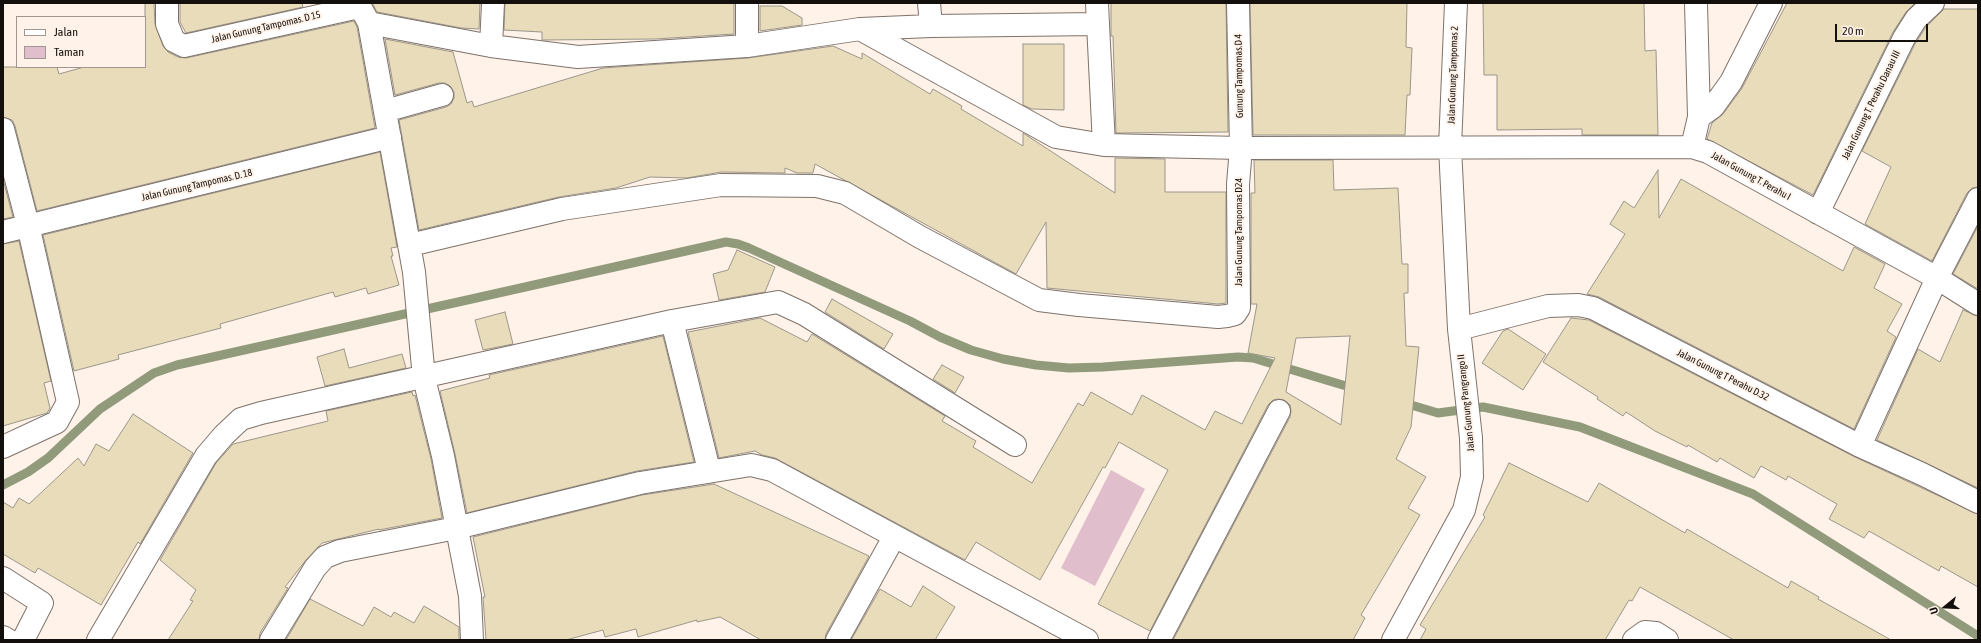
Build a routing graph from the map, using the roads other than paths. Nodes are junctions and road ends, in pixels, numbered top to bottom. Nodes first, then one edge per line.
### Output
1 (167, 3) edge
2 (493, 3) edge
3 (747, 3) edge
4 (929, 3) edge
5 (1238, 3) edge
6 (1456, 3) edge
7 (1696, 3) edge
8 (1771, 3) edge
9 (1933, 3) edge
10 (362, 11) edge
11 (1097, 14) edge
12 (931, 26) junction
13 (860, 29) junction
14 (491, 46) junction
15 (747, 46) junction
16 (442, 96) dead end
17 (385, 111) junction
18 (1699, 117) junction
19 (3, 129) edge
20 (390, 137) junction
21 (1104, 145) junction
22 (1450, 147) junction
23 (1692, 147) junction
24 (1241, 148) junction
25 (1978, 199) edge
26 (1818, 213) junction
27 (28, 225) junction
28 (3, 232) edge
29 (410, 245) junction
30 (1937, 278) junction
31 (1978, 304) edge
32 (672, 320) junction
33 (1459, 329) junction
34 (424, 378) junction
35 (1279, 411) dead end
36 (1015, 445) dead end
37 (1860, 446) junction
38 (3, 447) edge
39 (709, 470) junction
40 (1978, 502) edge
41 (456, 528) junction
42 (894, 537) junction
43 (3, 578) edge
44 (1639, 636) edge
45 (3, 637) edge
46 (8, 640) edge
47 (23, 640) edge
48 (98, 640) edge
49 (271, 640) edge
50 (472, 640) edge
51 (837, 640) edge
52 (1087, 640) edge
53 (1159, 640) edge
54 (1392, 640) edge
55 (1667, 640) edge

1 - 10 street, Jalan Gunung Tampomas. D 15
2 - 14 street
3 - 15 street
4 - 12 street
5 - 24 street, Gunung Tampomas.D 4
6 - 22 street, Jalan Gunung Tampomas 2
7 - 18 street
8 - 18 street
9 - 26 street, Jalan Gunung T. Perahu Danau III
10 - 14 street
10 - 17 street
11 - 12 street
11 - 21 street
12 - 13 street
13 - 15 street
13 - 21 street, Jalan Gunung T. Perahu I
14 - 15 street
16 - 17 street
17 - 20 street
18 - 23 street
19 - 27 street
20 - 27 street, Jalan Gunung Tampomas. D. 18
20 - 29 street
21 - 24 street, Jalan Gunung T. Perahu I
22 - 23 street, Jalan Gunung T. Perahu I
22 - 24 street, Jalan Gunung T. Perahu I
22 - 33 street, Jalan Gunung Pangrango II
23 - 26 street, Jalan Gunung T. Perahu I
24 - 29 street, Jalan Gunung Tampomas D24
25 - 30 street
26 - 30 street, Jalan Gunung T. Perahu I
27 - 28 street, Jalan Gunung Tampomas. D. 18
27 - 38 street
29 - 34 street
30 - 31 street, Jalan Gunung T. Perahu I
30 - 37 street
32 - 34 street
32 - 36 street
32 - 39 street
33 - 37 street, Jalan Gunung T Perahu D.32
33 - 54 street, Jalan Gunung Pangrango II
34 - 41 street
34 - 48 street
35 - 53 street
37 - 40 street, Jalan Gunung T Perahu D.32
39 - 41 street
39 - 42 street
41 - 49 street
41 - 50 street
42 - 51 street
42 - 52 street
43 - 47 street
44 - 55 street
45 - 46 street

